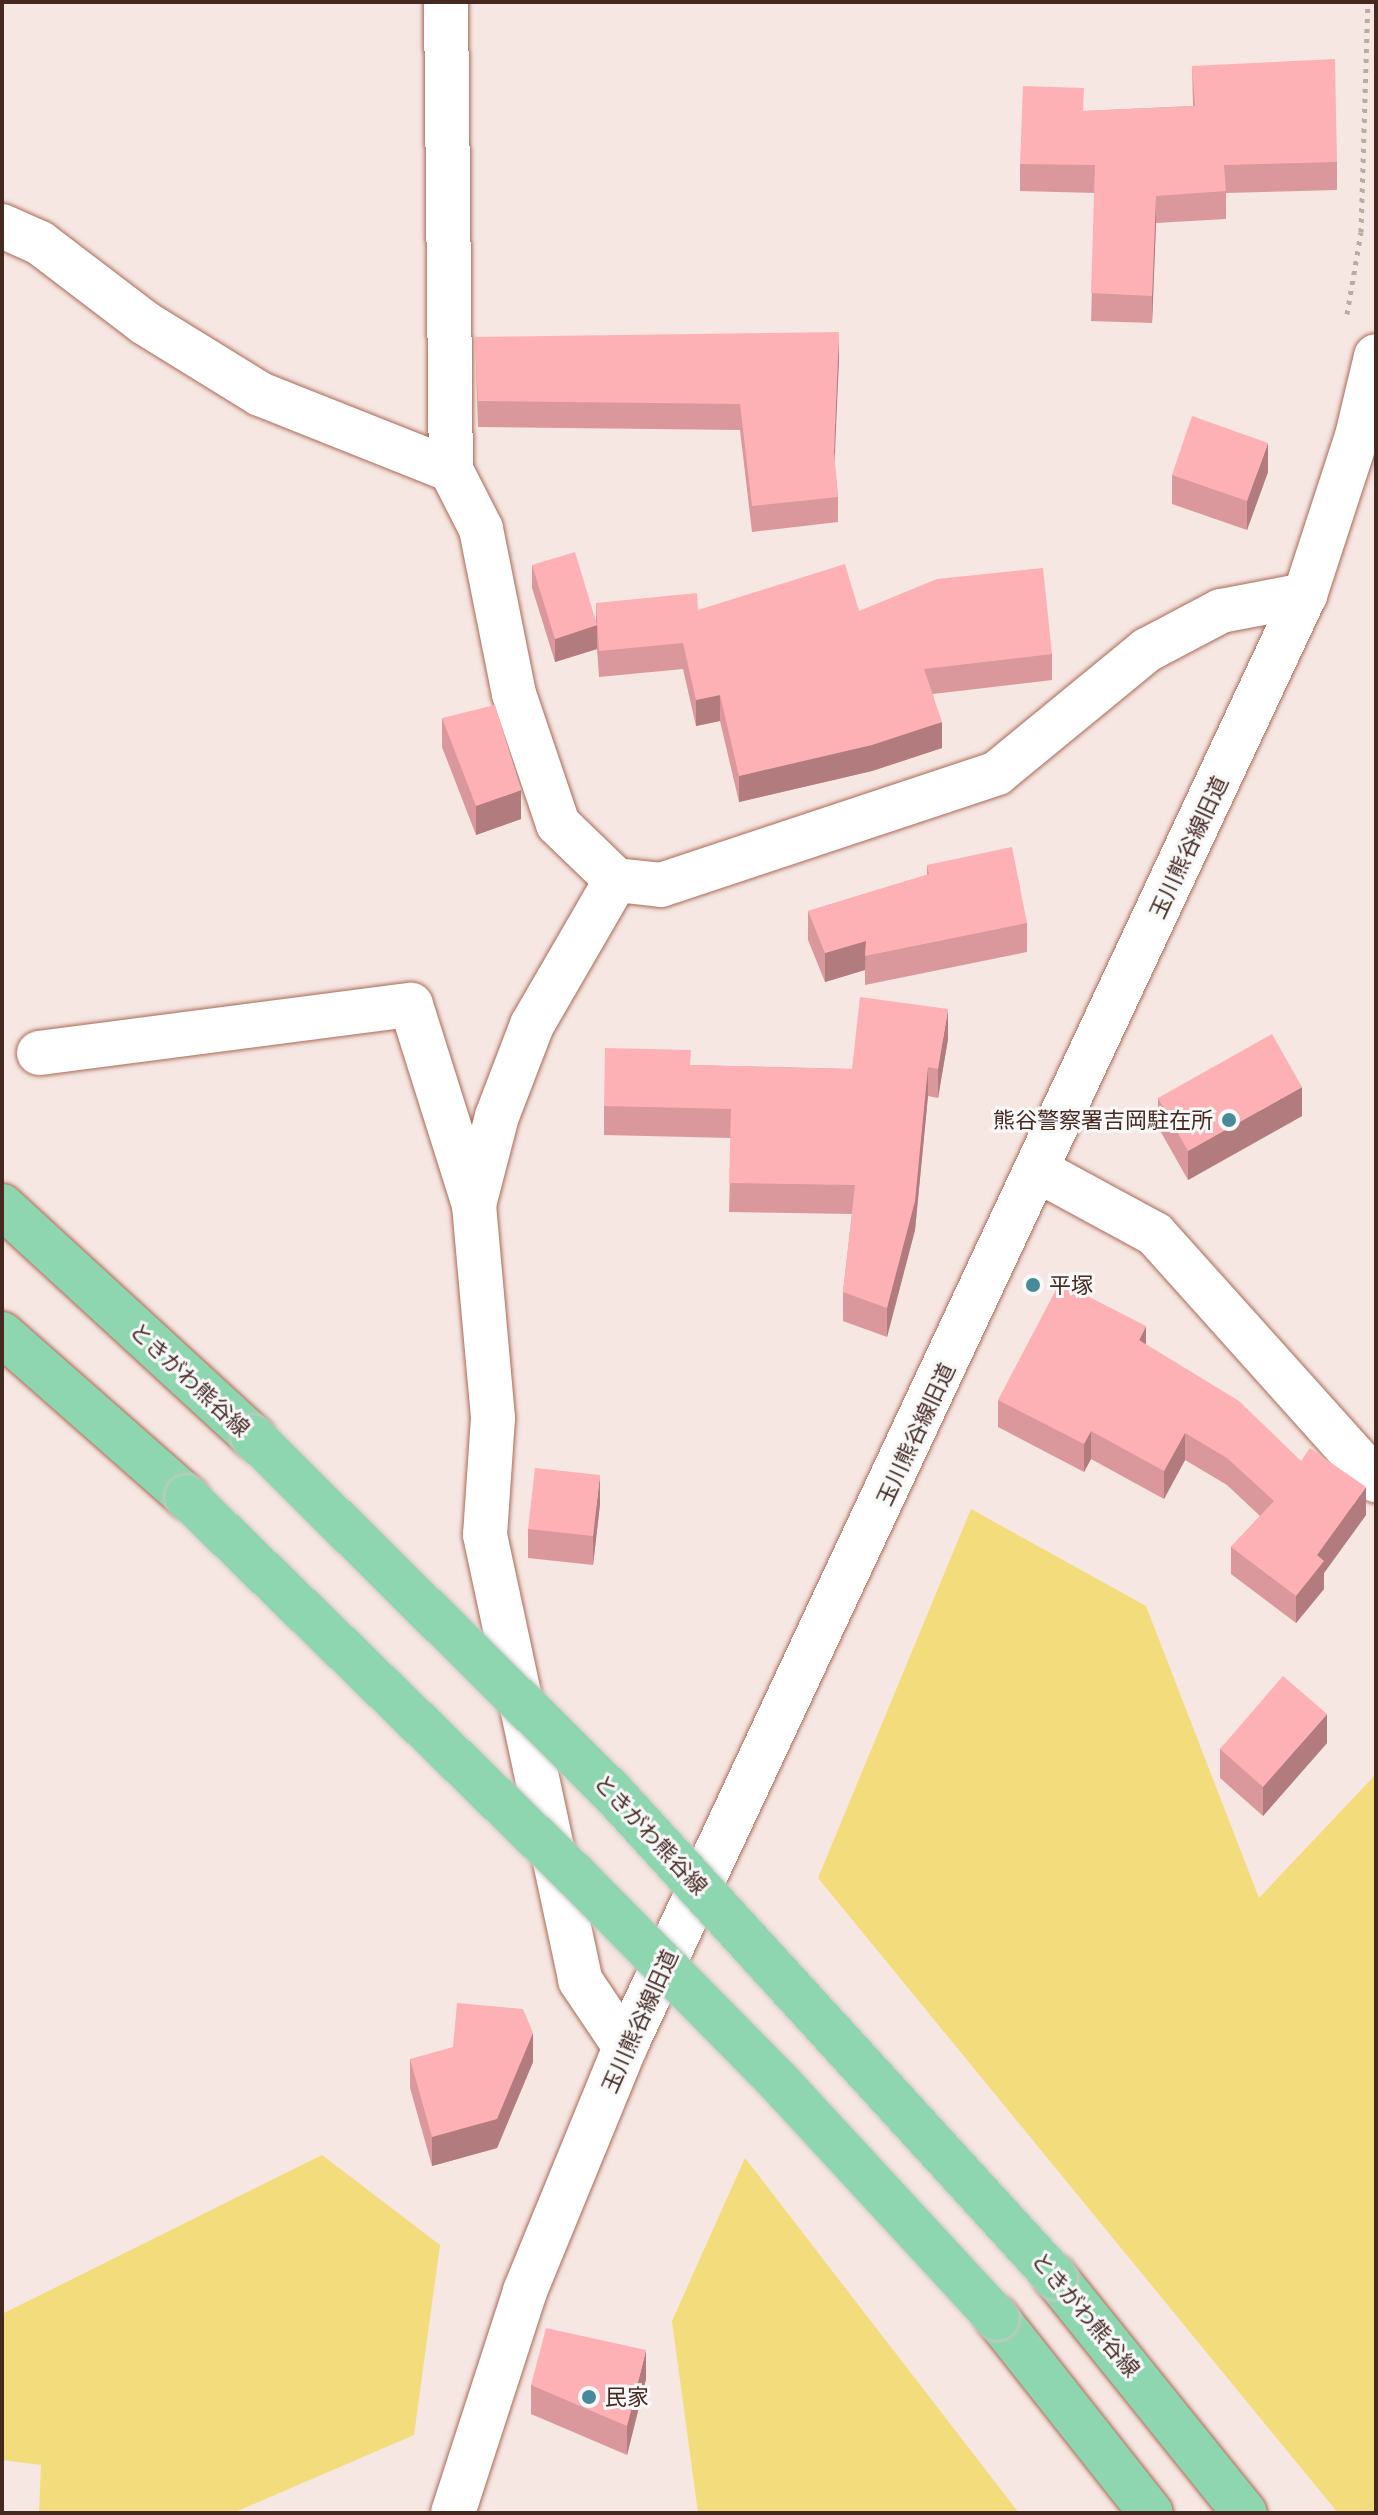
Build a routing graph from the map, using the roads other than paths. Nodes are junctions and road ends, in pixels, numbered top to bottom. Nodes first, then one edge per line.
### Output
1 (446, 2) edge
2 (2, 226) edge
3 (1376, 356) edge
4 (451, 470) junction
5 (1305, 595) junction
6 (616, 880) junction
7 (39, 1053) dead end
8 (1039, 1171) junction
9 (2, 1172) edge
10 (474, 1205) junction
11 (2, 1206) edge
12 (2, 1334) edge
13 (143, 1336) junction
14 (1376, 1480) edge
15 (625, 2047) junction
16 (453, 2513) edge
17 (1151, 2513) edge
18 (1245, 2513) edge

1 - 4 street
2 - 4 street
3 - 5 street, 玉川熊谷線旧道
4 - 6 street
5 - 6 street
5 - 8 street, 玉川熊谷線旧道
6 - 10 street
7 - 10 street
8 - 14 street
8 - 15 street, 玉川熊谷線旧道
9 - 13 main road
10 - 15 street
11 - 13 main road, ときがわ熊谷線
12 - 17 main road, bridge
13 - 18 main road, ときがわ熊谷線, bridge
15 - 16 street, 玉川熊谷線旧道

